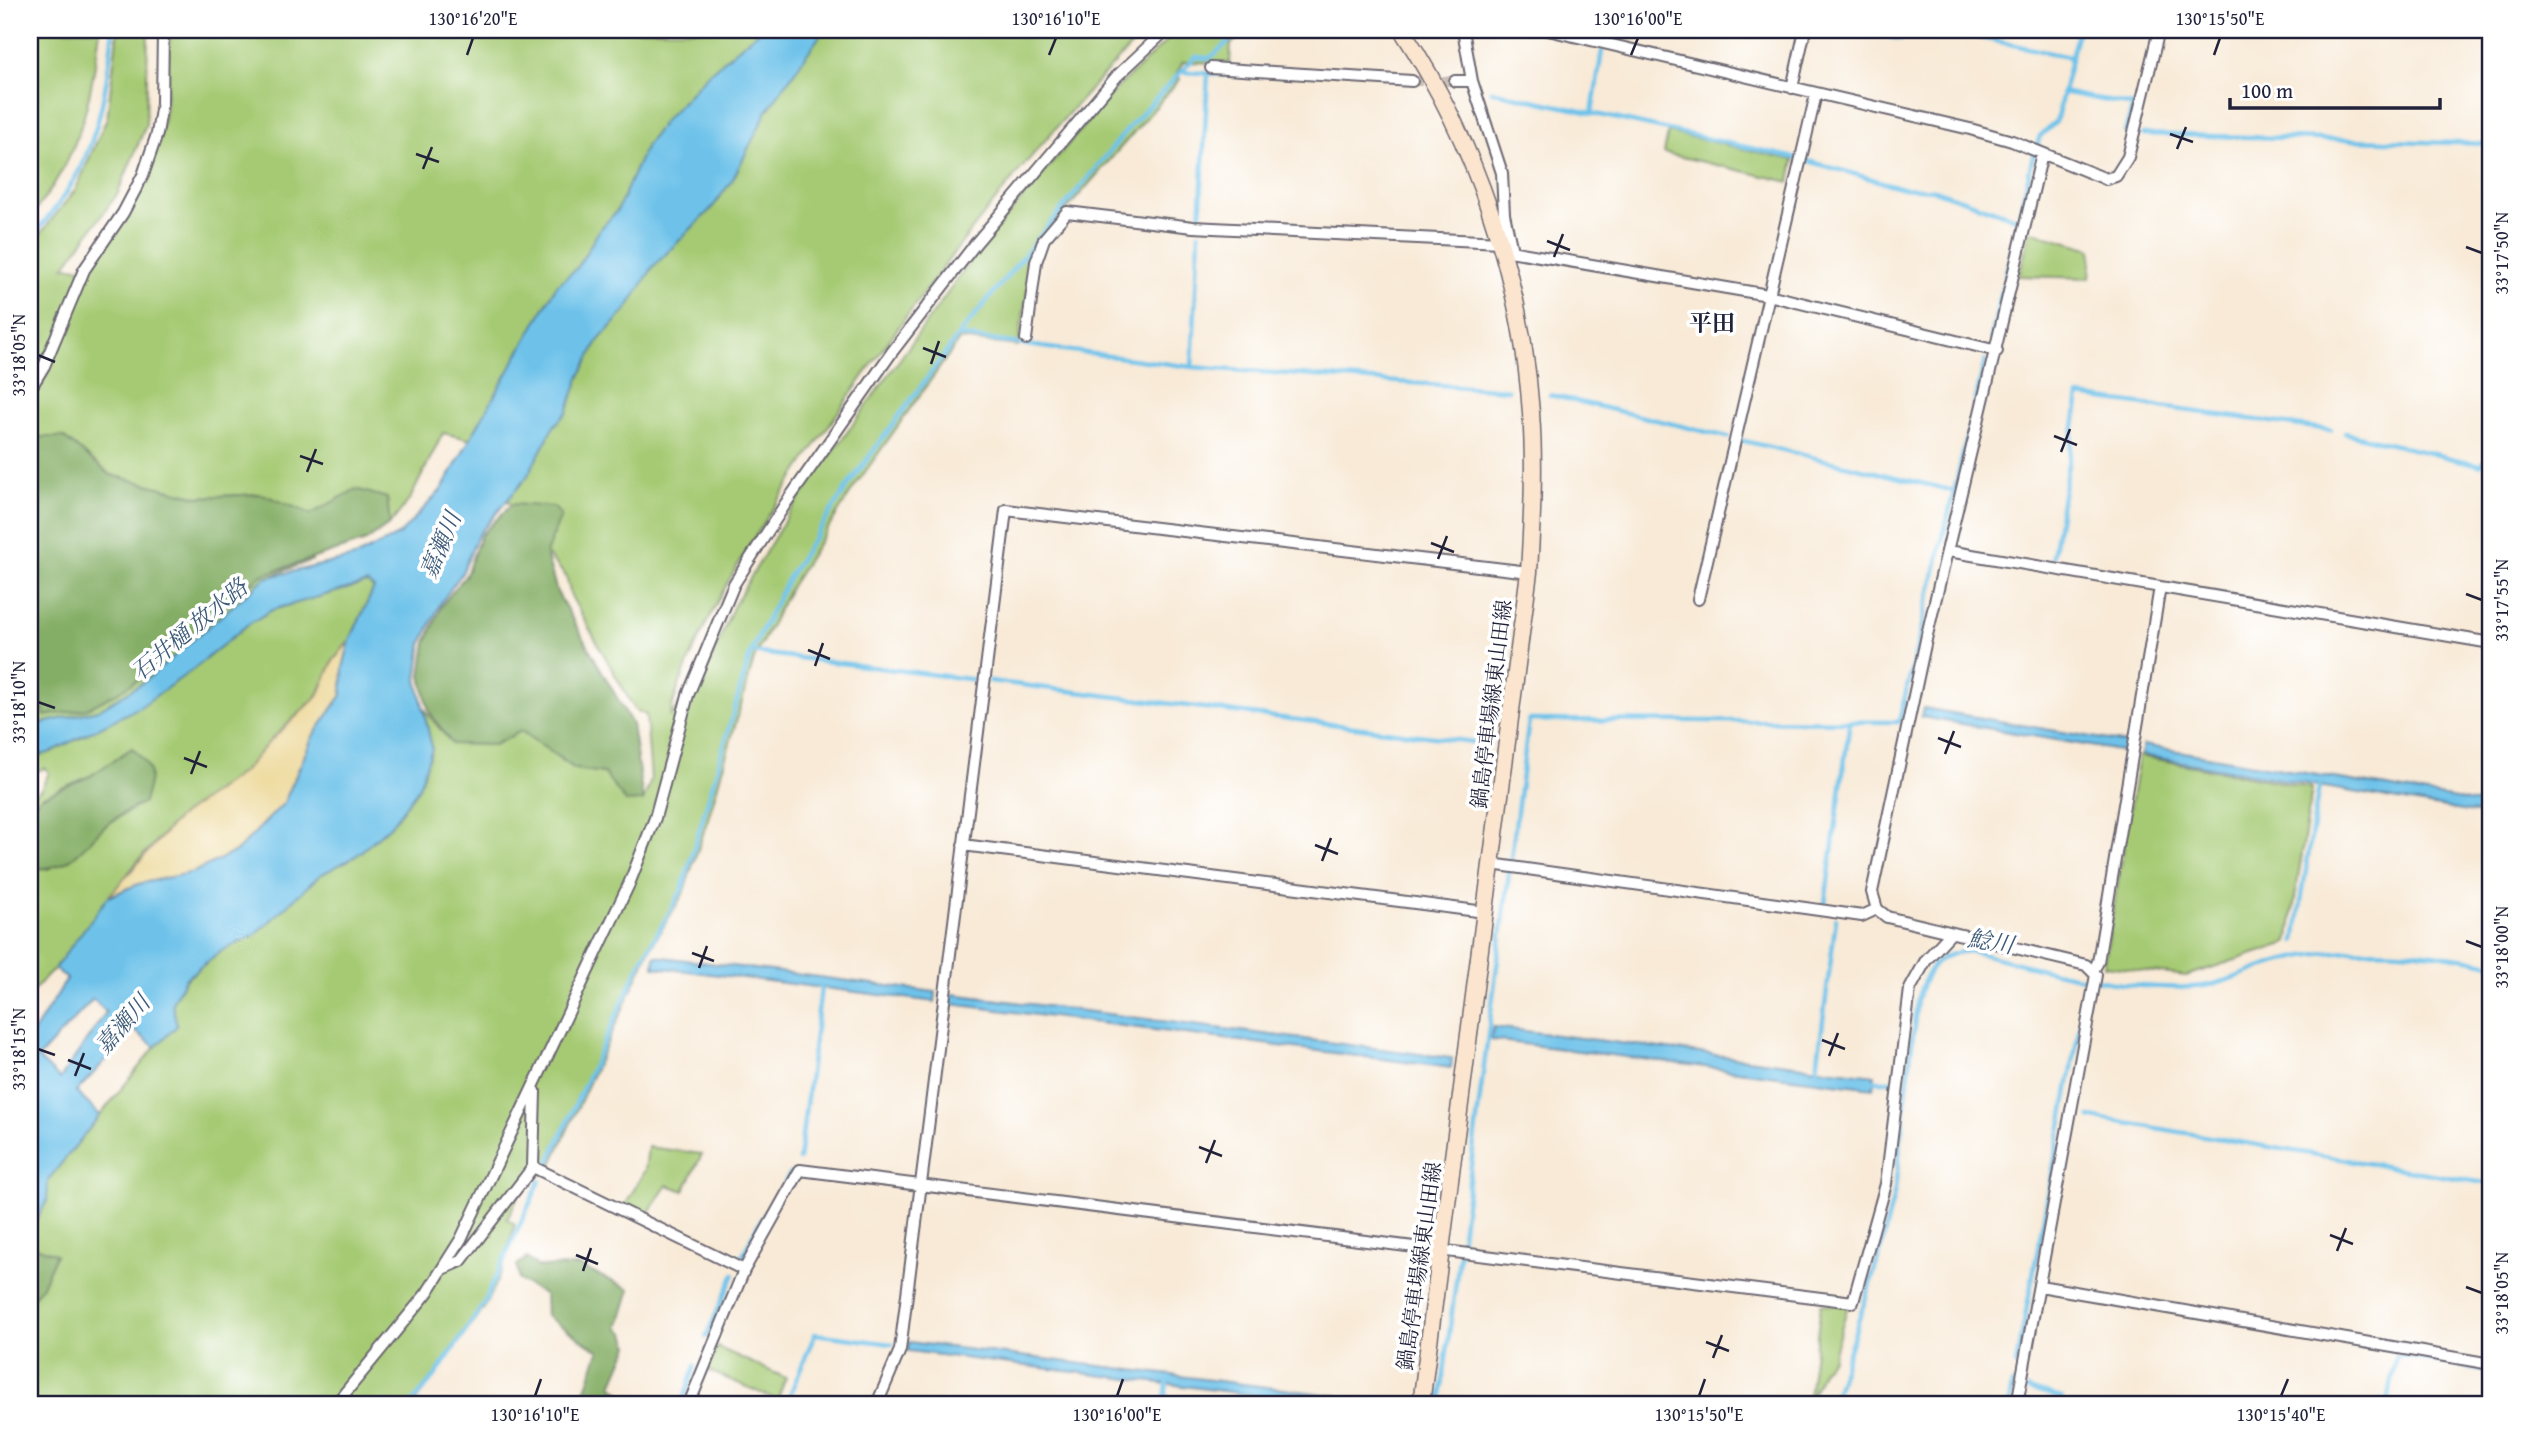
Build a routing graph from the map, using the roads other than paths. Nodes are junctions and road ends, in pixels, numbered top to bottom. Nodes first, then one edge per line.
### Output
1 (163, 30) edge
2 (1166, 30) edge
3 (1402, 30) edge
4 (1463, 30) edge
5 (1548, 30) edge
6 (1600, 30) edge
7 (1805, 30) edge
8 (2159, 30) edge
9 (1598, 43) junction
10 (1211, 68) dead end
11 (1412, 81) tunnel mouth
12 (1455, 81) tunnel mouth
13 (1472, 81) junction
14 (1792, 88) junction
15 (1816, 94) junction
16 (2036, 152) junction
17 (1505, 247) junction
18 (1768, 296) junction
19 (1026, 339) dead end
20 (1997, 351) junction
21 (30, 388) edge
22 (1948, 551) junction
23 (1529, 572) junction
24 (2160, 587) junction
25 (1698, 599) dead end
26 (2491, 643) edge
27 (963, 845) junction
28 (1497, 865) junction
29 (1877, 909) junction
30 (1485, 912) junction
31 (1951, 933) junction
32 (2095, 972) junction
33 (535, 1085) junction
34 (533, 1167) junction
35 (920, 1185) junction
36 (1448, 1252) junction
37 (445, 1268) junction
38 (744, 1270) junction
39 (2040, 1286) junction
40 (2491, 1364) edge
41 (336, 1404) edge
42 (689, 1404) edge
43 (877, 1404) edge
44 (1421, 1404) edge
45 (2018, 1404) edge

1 - 21 street
2 - 33 street
3 - 17 main road, 鍋島停車場線東山田線
4 - 13 street
5 - 9 street
6 - 9 street
7 - 14 street
8 - 16 street
9 - 14 street
10 - 11 street
12 - 13 street
13 - 17 street
14 - 15 street
15 - 16 street
15 - 18 street
16 - 20 street
17 - 18 street
17 - 19 street
17 - 23 main road, 鍋島停車場線東山田線
18 - 20 street
18 - 25 street
20 - 22 street
22 - 24 street
22 - 29 street
23 - 27 street
23 - 28 main road, 鍋島停車場線東山田線
24 - 26 street
24 - 32 street
27 - 30 street
27 - 35 street
28 - 29 street
28 - 30 main road, 鍋島停車場線東山田線
29 - 31 street
30 - 36 main road, 鍋島停車場線東山田線
31 - 32 street
31 - 36 street
32 - 39 street
33 - 34 street
33 - 37 street
34 - 37 street
34 - 38 street
35 - 36 street
35 - 38 street
35 - 43 street
36 - 44 main road, 鍋島停車場線東山田線
37 - 41 street
38 - 42 street
39 - 40 street
39 - 45 street

